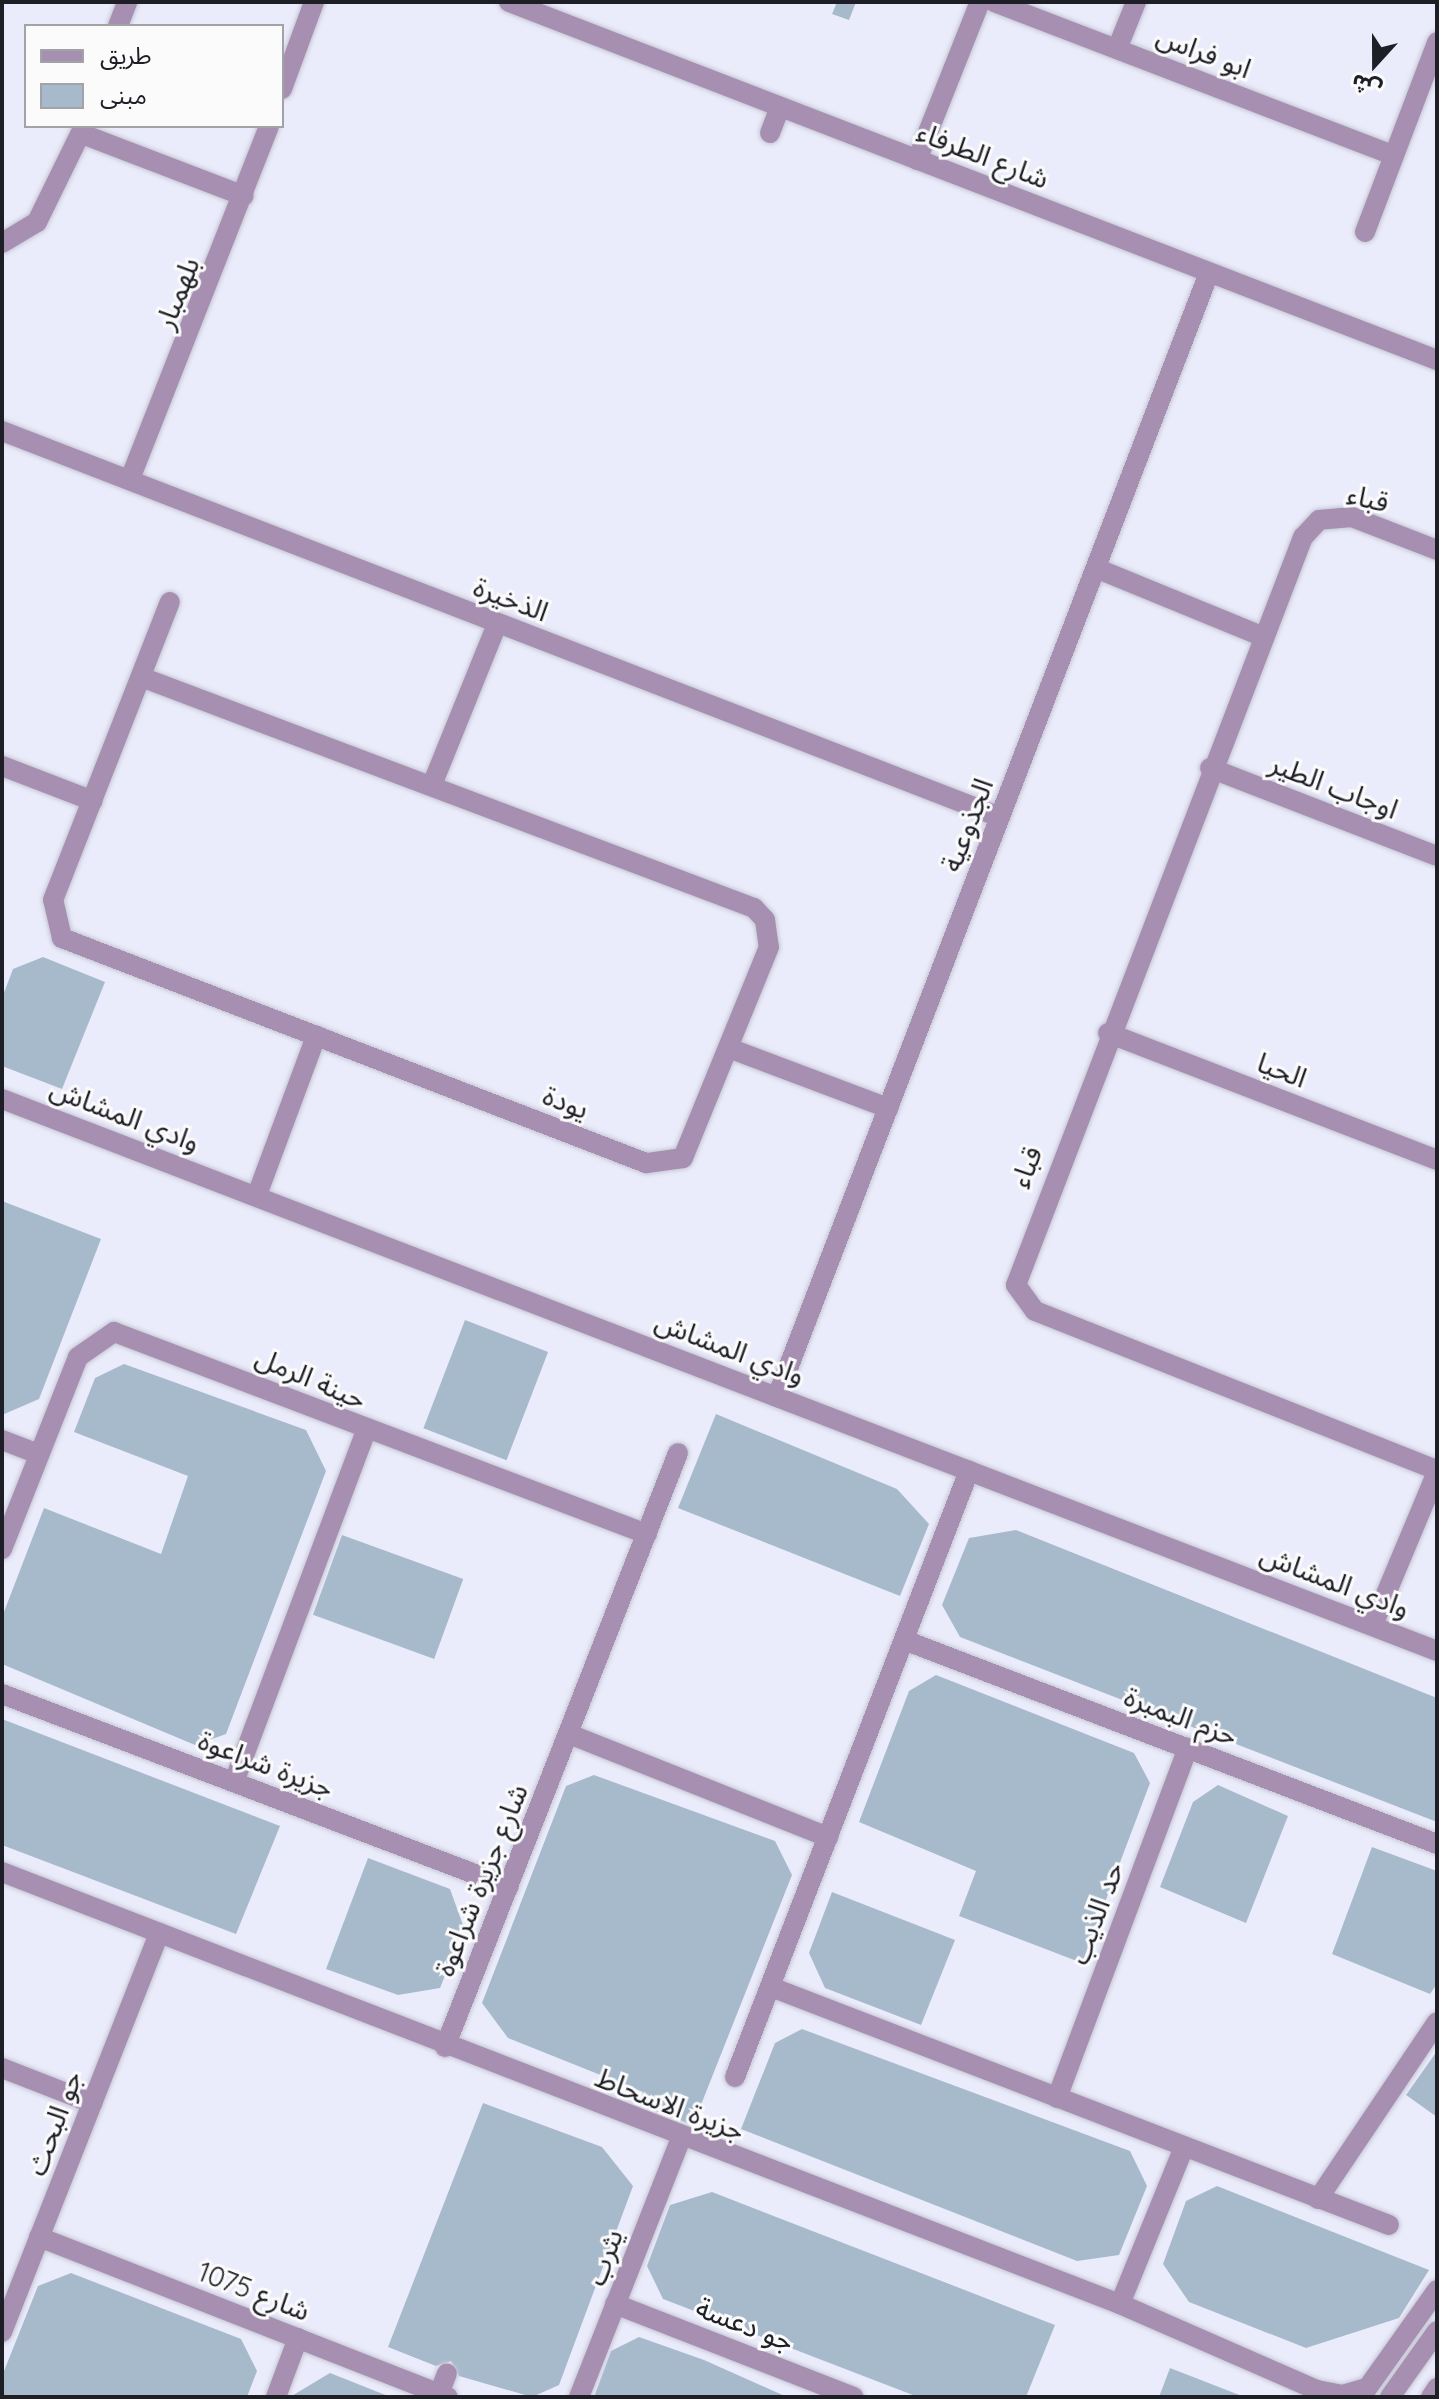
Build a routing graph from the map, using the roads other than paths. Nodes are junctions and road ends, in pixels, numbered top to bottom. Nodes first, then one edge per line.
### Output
1 (314, 2) edge
2 (509, 2) edge
3 (980, 2) edge
4 (994, 2) edge
5 (1136, 2) edge
6 (123, 3) edge
7 (118, 24) edge
8 (1437, 42) edge
9 (1117, 49) junction
10 (284, 84) edge
11 (780, 107) junction
12 (268, 128) edge
13 (83, 130) edge
14 (770, 133) dead end
15 (1393, 155) junction
16 (917, 160) junction
17 (244, 196) junction
18 (1365, 232) dead end
19 (2, 243) edge
20 (1209, 273) junction
21 (1437, 360) edge
22 (2, 431) edge
23 (130, 479) junction
24 (1437, 550) edge
25 (1098, 569) junction
26 (170, 602) dead end
27 (497, 624) junction
28 (1261, 636) junction
29 (141, 677) junction
30 (2, 766) edge
31 (1210, 768) junction
32 (432, 785) junction
33 (93, 801) junction
34 (1000, 817) junction
35 (1437, 856) edge
36 (1108, 1033) junction
37 (316, 1036) junction
38 (731, 1049) junction
39 (2, 1099) edge
40 (888, 1108) junction
41 (1437, 1160) edge
42 (257, 1195) junction
43 (777, 1397) junction
44 (367, 1429) junction
45 (2, 1440) edge
46 (678, 1453) dead end
47 (39, 1454) junction
48 (969, 1471) junction
49 (1437, 1471) edge
50 (647, 1534) junction
51 (2, 1549) edge
52 (1373, 1625) junction
53 (904, 1640) junction
54 (1437, 1651) edge
55 (2, 1694) edge
56 (569, 1734) junction
57 (1188, 1748) junction
58 (234, 1782) junction
59 (828, 1837) junction
60 (1437, 1844) edge
61 (2, 1872) edge
62 (509, 1887) junction
63 (159, 1933) junction
64 (771, 1987) junction
65 (1437, 2022) edge
66 (445, 2047) junction
67 (2, 2068) edge
68 (735, 2077) dead end
69 (1057, 2098) junction
70 (92, 2103) junction
71 (681, 2138) junction
72 (1184, 2147) junction
73 (1318, 2199) junction
74 (1389, 2225) dead end
75 (39, 2237) junction
76 (1437, 2290) edge
77 (615, 2304) junction
78 (1120, 2304) junction
79 (1437, 2314) edge
80 (1437, 2331) edge
81 (2, 2332) edge
82 (1407, 2332) junction
83 (298, 2338) junction
84 (447, 2373) dead end
85 (1437, 2388) edge
86 (1364, 2392) edge
87 (1319, 2393) edge
88 (444, 2395) edge
89 (276, 2397) edge
90 (579, 2397) edge
91 (853, 2397) edge
92 (1390, 2397) edge
93 (1431, 2397) edge

1 - 10 street
2 - 11 street, شارع الطرفاء
3 - 16 street
4 - 9 street, ابو فراس
5 - 9 street
6 - 7 street
8 - 15 street
9 - 15 street, ابو فراس
11 - 14 street
11 - 16 street, شارع الطرفاء
12 - 17 street, بلهمبار
13 - 17 street
13 - 19 street
15 - 18 street
16 - 20 street, شارع الطرفاء
17 - 23 street, بلهمبار
20 - 21 street, شارع الطرفاء
20 - 25 street, الجذوعية
22 - 23 street, الذخيرة
23 - 27 street, الذخيرة
24 - 28 street, قباء
25 - 28 street
25 - 34 street, الجذوعية
26 - 29 street, يودة
27 - 32 street
27 - 34 street, الذخيرة
28 - 31 street, قباء
29 - 32 street, يودة
29 - 33 street, يودة
30 - 33 street
31 - 35 street, اوجاب الطير
31 - 36 street, قباء
32 - 38 street, يودة
33 - 37 street, يودة
34 - 40 street, الجذوعية
36 - 41 street, الحيا
36 - 49 street, قباء
37 - 38 street, يودة
37 - 42 street
38 - 40 street
39 - 42 street, وادي المشاش
40 - 43 street, الجذوعية
42 - 43 street, وادي المشاش
43 - 48 street, وادي المشاش
44 - 47 street, حينة الرمل
44 - 50 street
44 - 58 street, حينة الرمل
45 - 47 street
46 - 50 street, شارع جزيرة شراعوة
47 - 51 street, حينة الرمل
48 - 52 street, وادي المشاش
48 - 53 street
49 - 52 street, قباء
50 - 56 street, شارع جزيرة شراعوة
52 - 54 street, وادي المشاش
53 - 57 street, حزم البمبرة
53 - 59 street
55 - 58 street, جزيرة شراعوة
56 - 59 street
56 - 62 street, شارع جزيرة شراعوة
57 - 60 street, حزم البمبرة
57 - 69 street, حد الذيب
58 - 62 street, جزيرة شراعوة
59 - 64 street
61 - 63 street, جزيرة الاسحاط
62 - 66 street, شارع جزيرة شراعوة
63 - 66 street, جزيرة الاسحاط
63 - 70 street, جو البحث
64 - 68 street
64 - 69 street
65 - 73 street
66 - 71 street, جزيرة الاسحاط
67 - 70 street
69 - 72 street
70 - 75 street, جو البحث
71 - 77 street, يثرب
71 - 78 street, جزيرة الاسحاط
72 - 73 street
72 - 78 street
73 - 74 street
75 - 81 street, جو البحث
75 - 83 street, شارع 1075
76 - 82 street
77 - 90 street, يثرب
77 - 91 street, جو دعسة
78 - 87 street, جزيرة الاسحاط
79 - 82 street
80 - 92 street
82 - 86 street
83 - 88 street, شارع 1075
83 - 89 street
84 - 88 street
85 - 93 street
86 - 87 street, جزيرة الاسحاط

